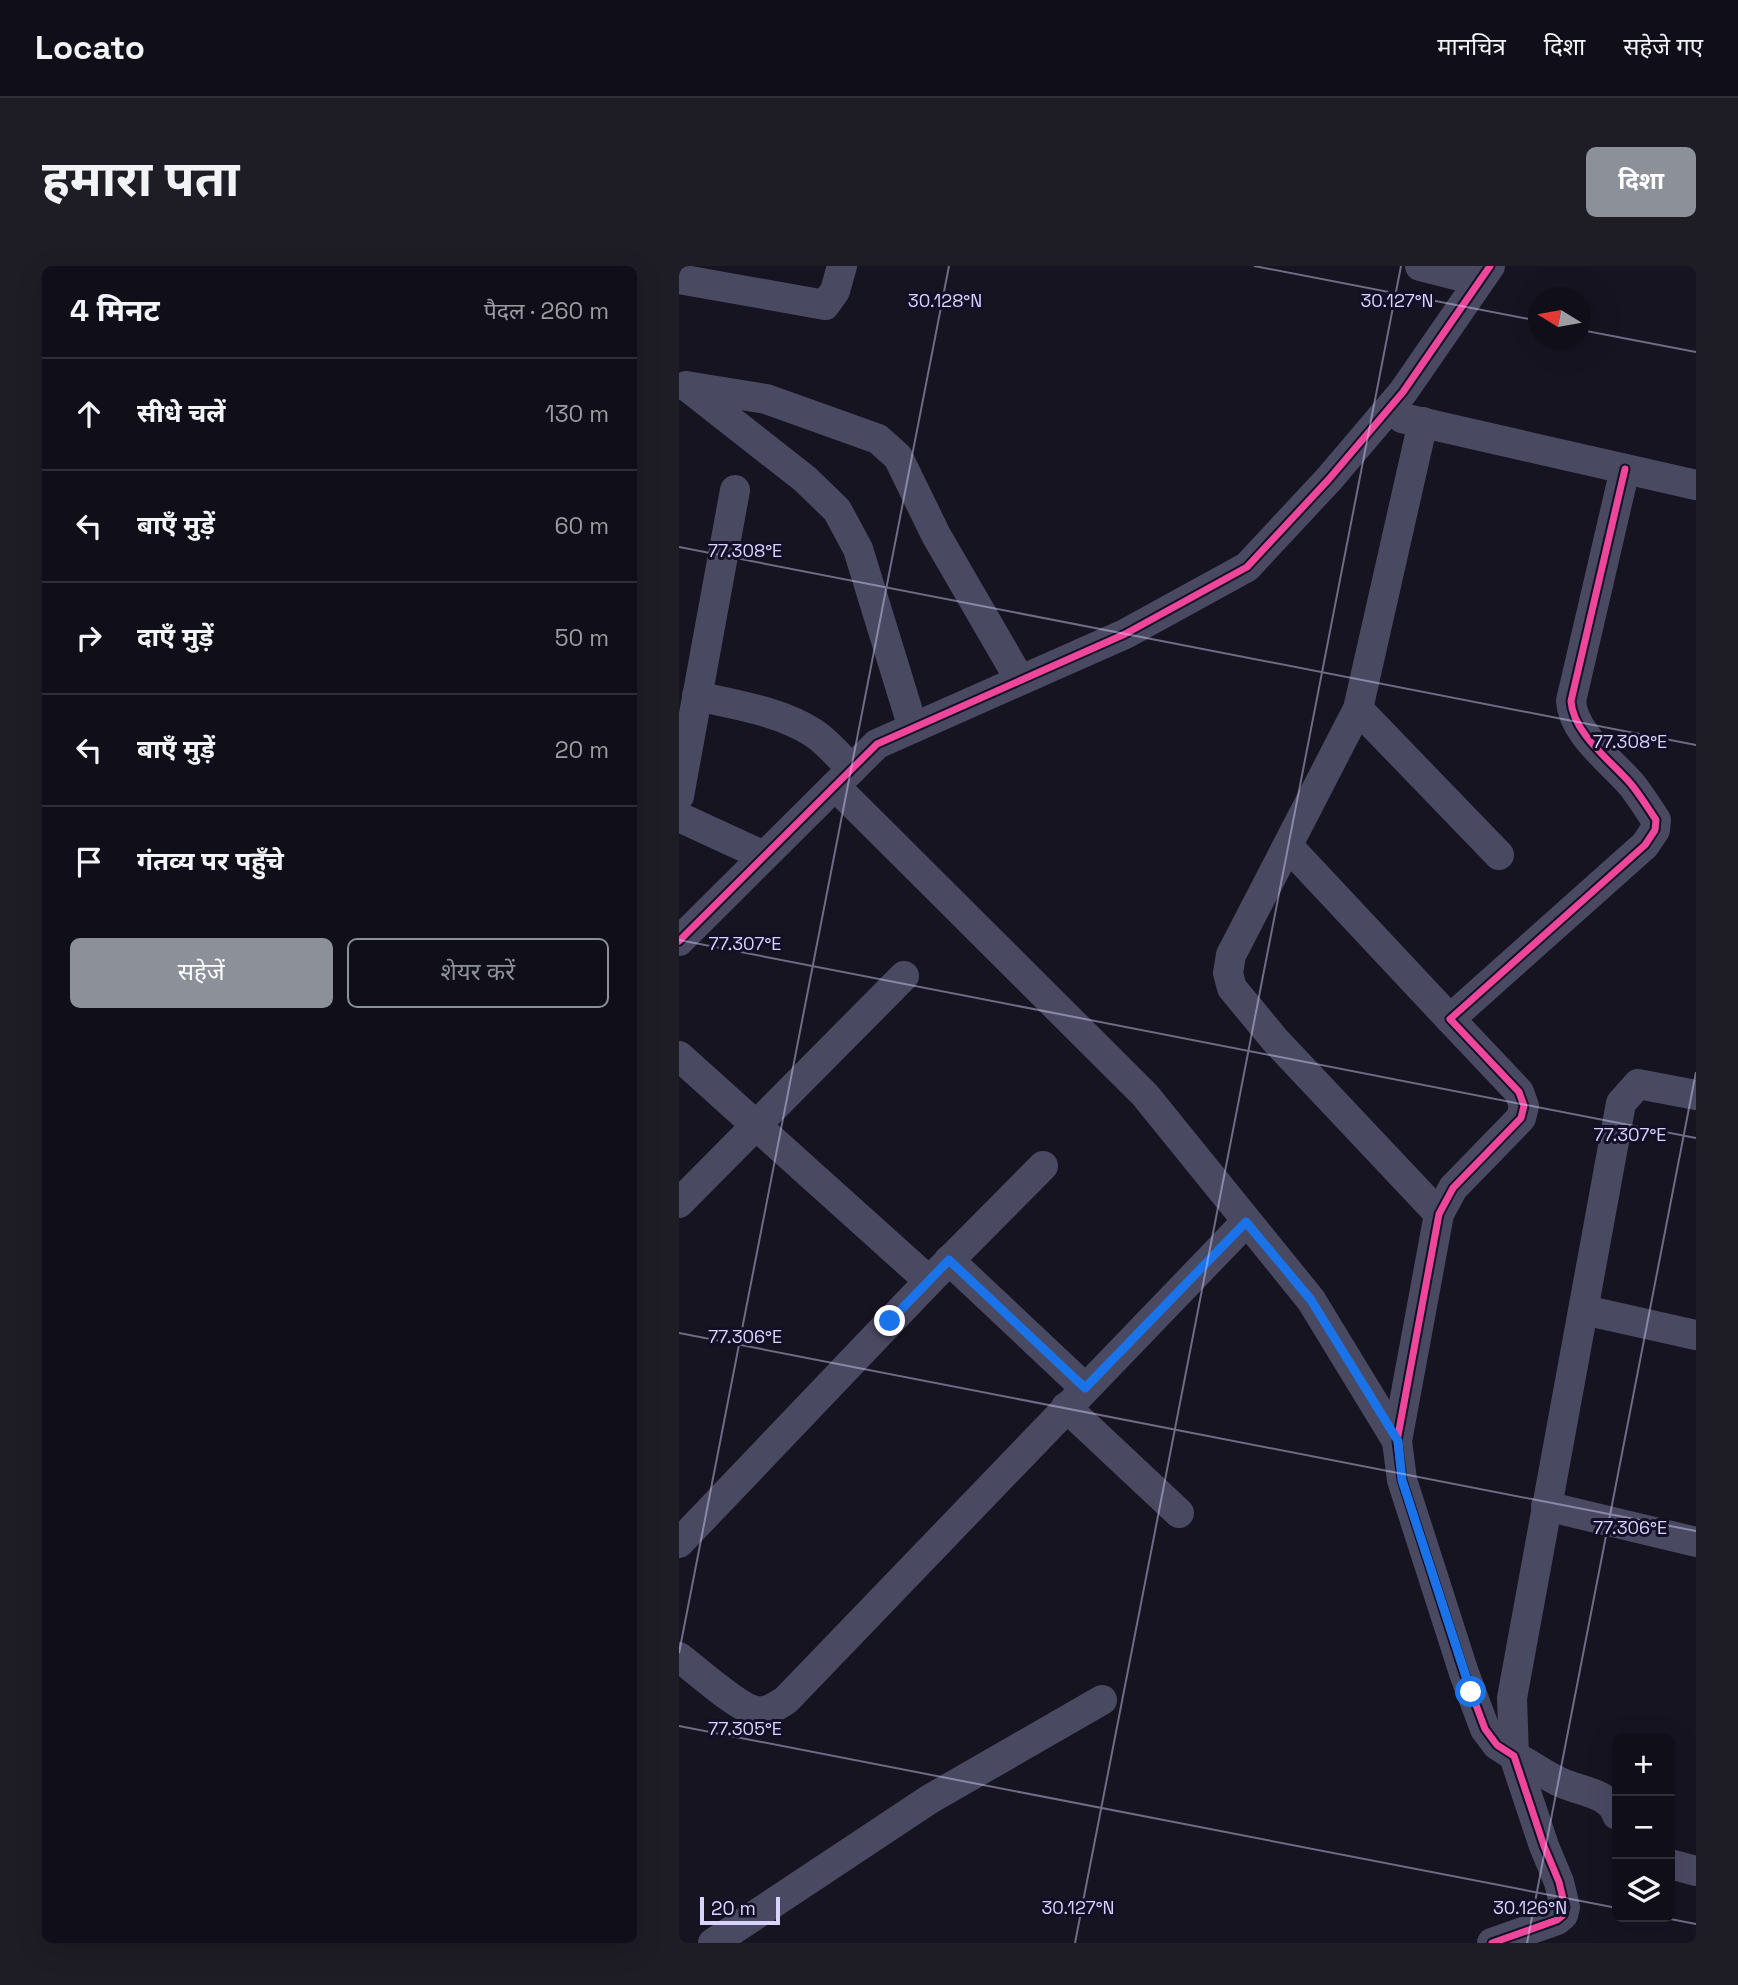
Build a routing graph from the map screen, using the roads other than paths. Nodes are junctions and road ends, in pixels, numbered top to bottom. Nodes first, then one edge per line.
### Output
1 (842, 266) edge
2 (1420, 266) edge
3 (1484, 274) edge
4 (679, 279) edge
5 (682, 383) edge
6 (1385, 414) junction
7 (1423, 422) junction
8 (1625, 469) junction
9 (1696, 485) edge
10 (735, 490) dead end
11 (1020, 680) junction
12 (697, 696) junction
13 (1358, 709) junction
14 (913, 727) junction
15 (843, 778) junction
16 (679, 796) edge
17 (679, 817) edge
18 (1287, 846) junction
19 (1499, 855) dead end
20 (764, 856) junction
21 (679, 941) edge
22 (904, 976) dead end
23 (1450, 1019) junction
24 (679, 1056) edge
25 (1696, 1095) edge
26 (756, 1125) junction
27 (1043, 1166) dead end
28 (679, 1203) edge
29 (1439, 1214) junction
30 (1246, 1222) junction
31 (939, 1271) junction
32 (1584, 1310) junction
33 (1696, 1335) edge
34 (1075, 1397) junction
35 (1398, 1441) junction
36 (1546, 1506) junction
37 (1179, 1513) dead end
38 (1696, 1542) edge
39 (679, 1544) edge
40 (679, 1657) edge
41 (1101, 1700) dead end
42 (1514, 1756) junction
43 (1612, 1806) edge
44 (1675, 1865) edge
45 (1696, 1871) edge
46 (713, 1943) edge
47 (1492, 1943) edge

1 - 4 street
2 - 3 street
3 - 6 street
5 - 11 street
5 - 14 street
6 - 7 street
6 - 11 street
7 - 8 street
7 - 13 street
8 - 9 street
8 - 23 street
10 - 12 street
11 - 14 street
12 - 15 street
12 - 16 street
13 - 18 street
13 - 19 street
14 - 15 street
15 - 20 street
15 - 30 street
17 - 20 street
18 - 23 street
18 - 29 street
20 - 21 street
22 - 26 street
23 - 29 street
24 - 26 street
25 - 32 street
26 - 28 street
26 - 31 street
27 - 31 street
29 - 35 street
30 - 34 street
30 - 35 street
31 - 34 street
31 - 39 street
32 - 33 street
32 - 36 street
34 - 37 street
34 - 40 street
35 - 42 street
36 - 38 street
36 - 42 street
41 - 46 street
42 - 43 street
42 - 47 street
44 - 45 street

